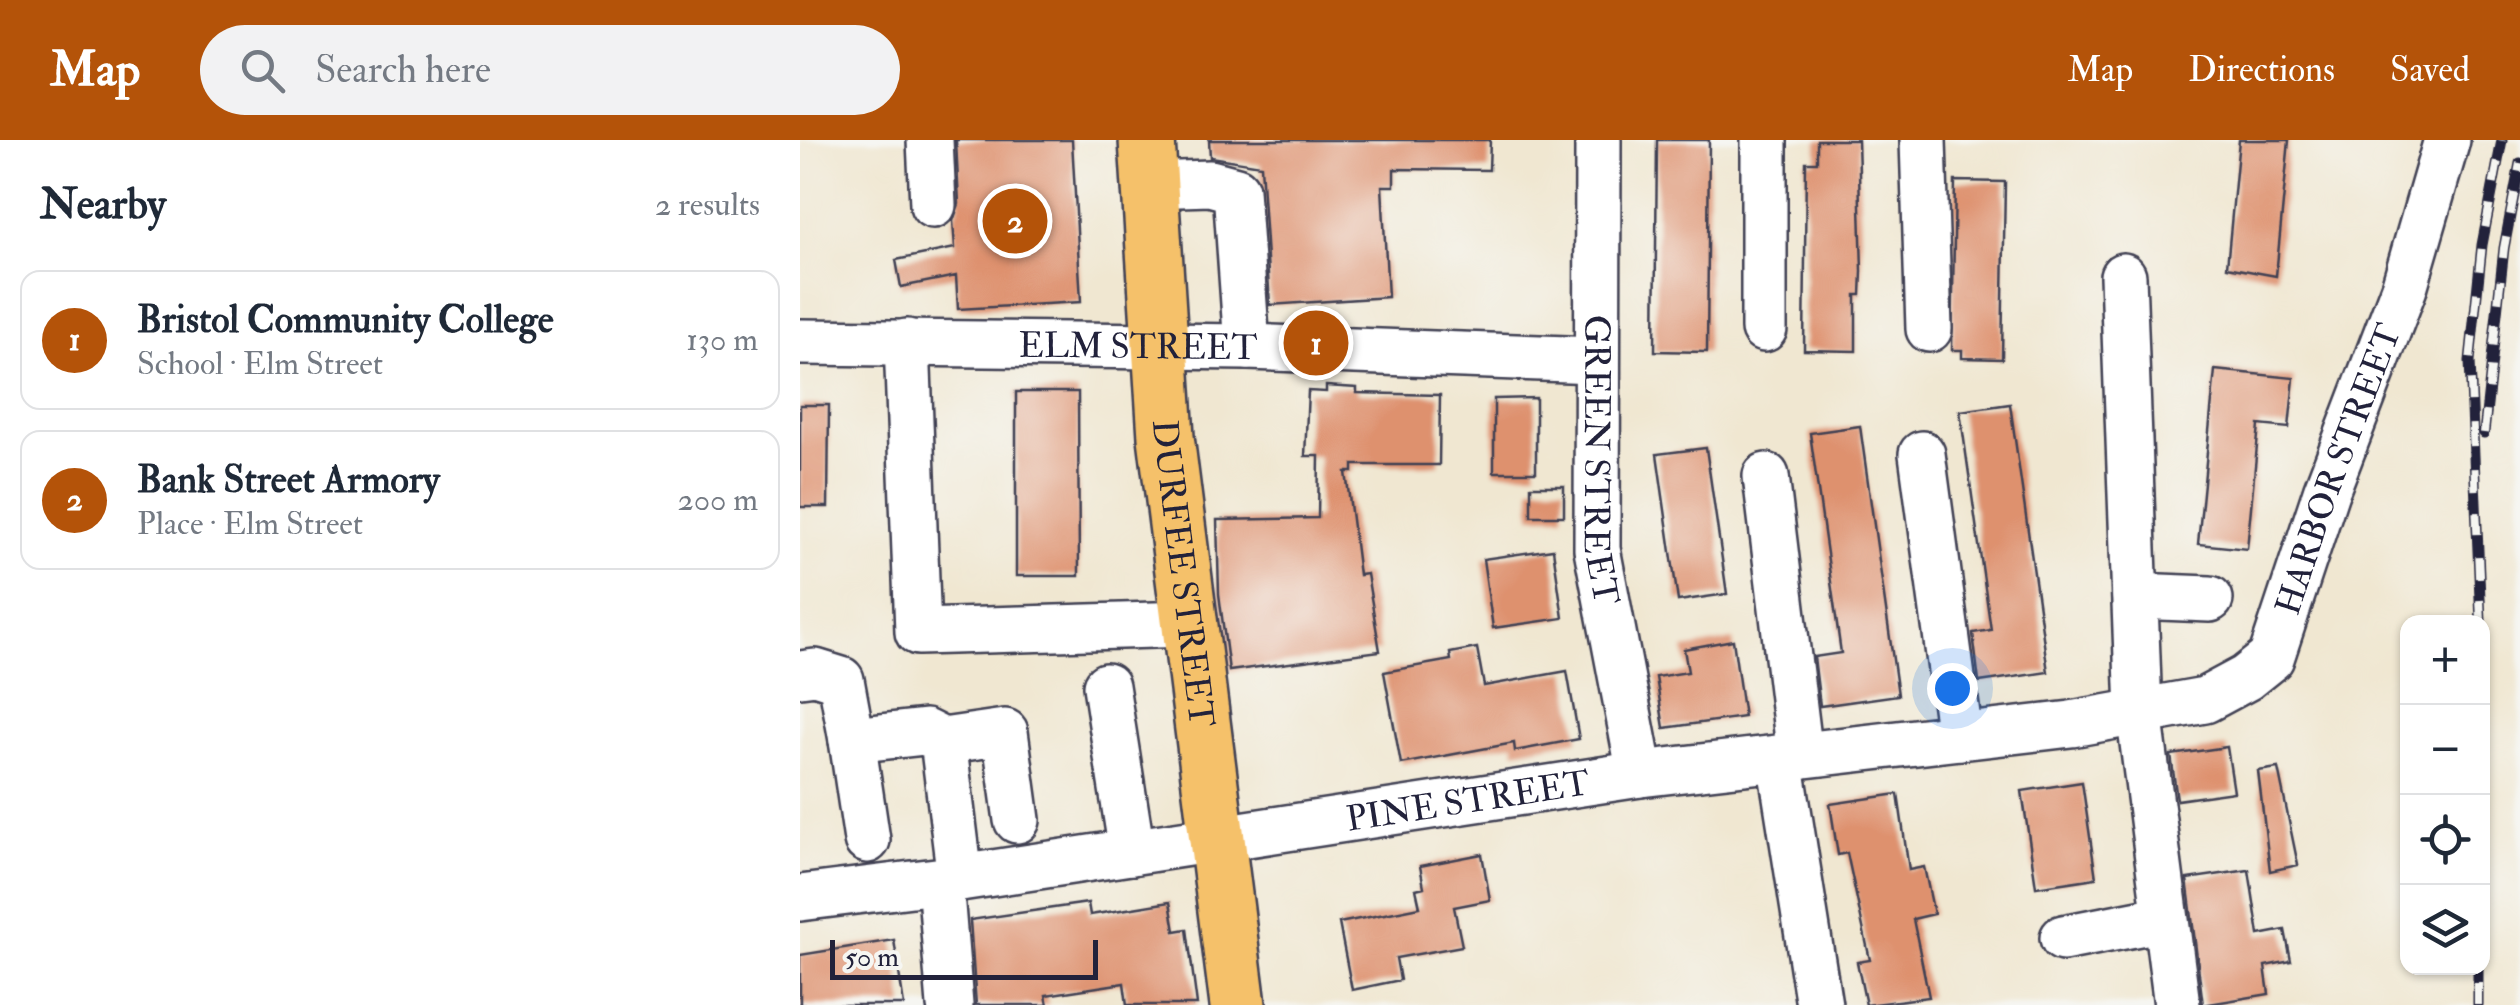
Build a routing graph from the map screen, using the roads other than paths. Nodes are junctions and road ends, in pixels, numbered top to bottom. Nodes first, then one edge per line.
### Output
1 (930, 140) edge
2 (1598, 140) edge
3 (1764, 140) edge
4 (1923, 140) edge
5 (2446, 140) edge
6 (1148, 163) edge
7 (934, 205) dead end
8 (2123, 276) dead end
9 (1764, 329) dead end
10 (1930, 329) dead end
11 (800, 342) edge
12 (907, 342) junction
13 (1160, 346) junction
14 (1247, 348) junction
15 (1596, 360) junction
16 (1922, 454) dead end
17 (1766, 476) dead end
18 (2135, 596) junction
19 (2210, 599) dead end
20 (1188, 624) junction
21 (800, 674) edge
22 (1106, 686) dead end
23 (2139, 712) junction
24 (1960, 738) junction
25 (852, 740) junction
26 (944, 741) junction
27 (1790, 758) junction
28 (1640, 774) junction
29 (1018, 820) dead end
30 (867, 840) dead end
31 (1214, 840) junction
32 (1132, 852) junction
33 (950, 880) junction
34 (800, 898) edge
35 (2166, 918) junction
36 (2063, 938) dead end
37 (950, 1005) edge
38 (1238, 1005) edge
39 (1818, 1005) edge
40 (2176, 1005) edge

1 - 7 street
2 - 15 street, GREEN STREET
3 - 9 street
4 - 10 street
5 - 23 street, HARBOR STREET
6 - 13 main road, DURFEE STREET
6 - 14 street
8 - 18 street
11 - 12 street, ELM STREET
12 - 13 street, ELM STREET
12 - 20 street
13 - 14 street, ELM STREET
13 - 20 main road, DURFEE STREET
14 - 15 street, ELM STREET
15 - 28 street, GREEN STREET
16 - 24 street
17 - 27 street
18 - 19 street
18 - 23 street
20 - 31 main road, DURFEE STREET
21 - 25 street
22 - 32 street
23 - 24 street, PINE STREET
23 - 35 street
24 - 27 street, PINE STREET
25 - 26 street
25 - 30 street
26 - 29 street
26 - 33 street
27 - 28 street, PINE STREET
27 - 39 street
28 - 31 street, PINE STREET
31 - 32 street, PINE STREET
31 - 38 main road, DURFEE STREET
32 - 33 street, PINE STREET
33 - 34 street, PINE STREET
33 - 37 street
35 - 36 street
35 - 40 street

